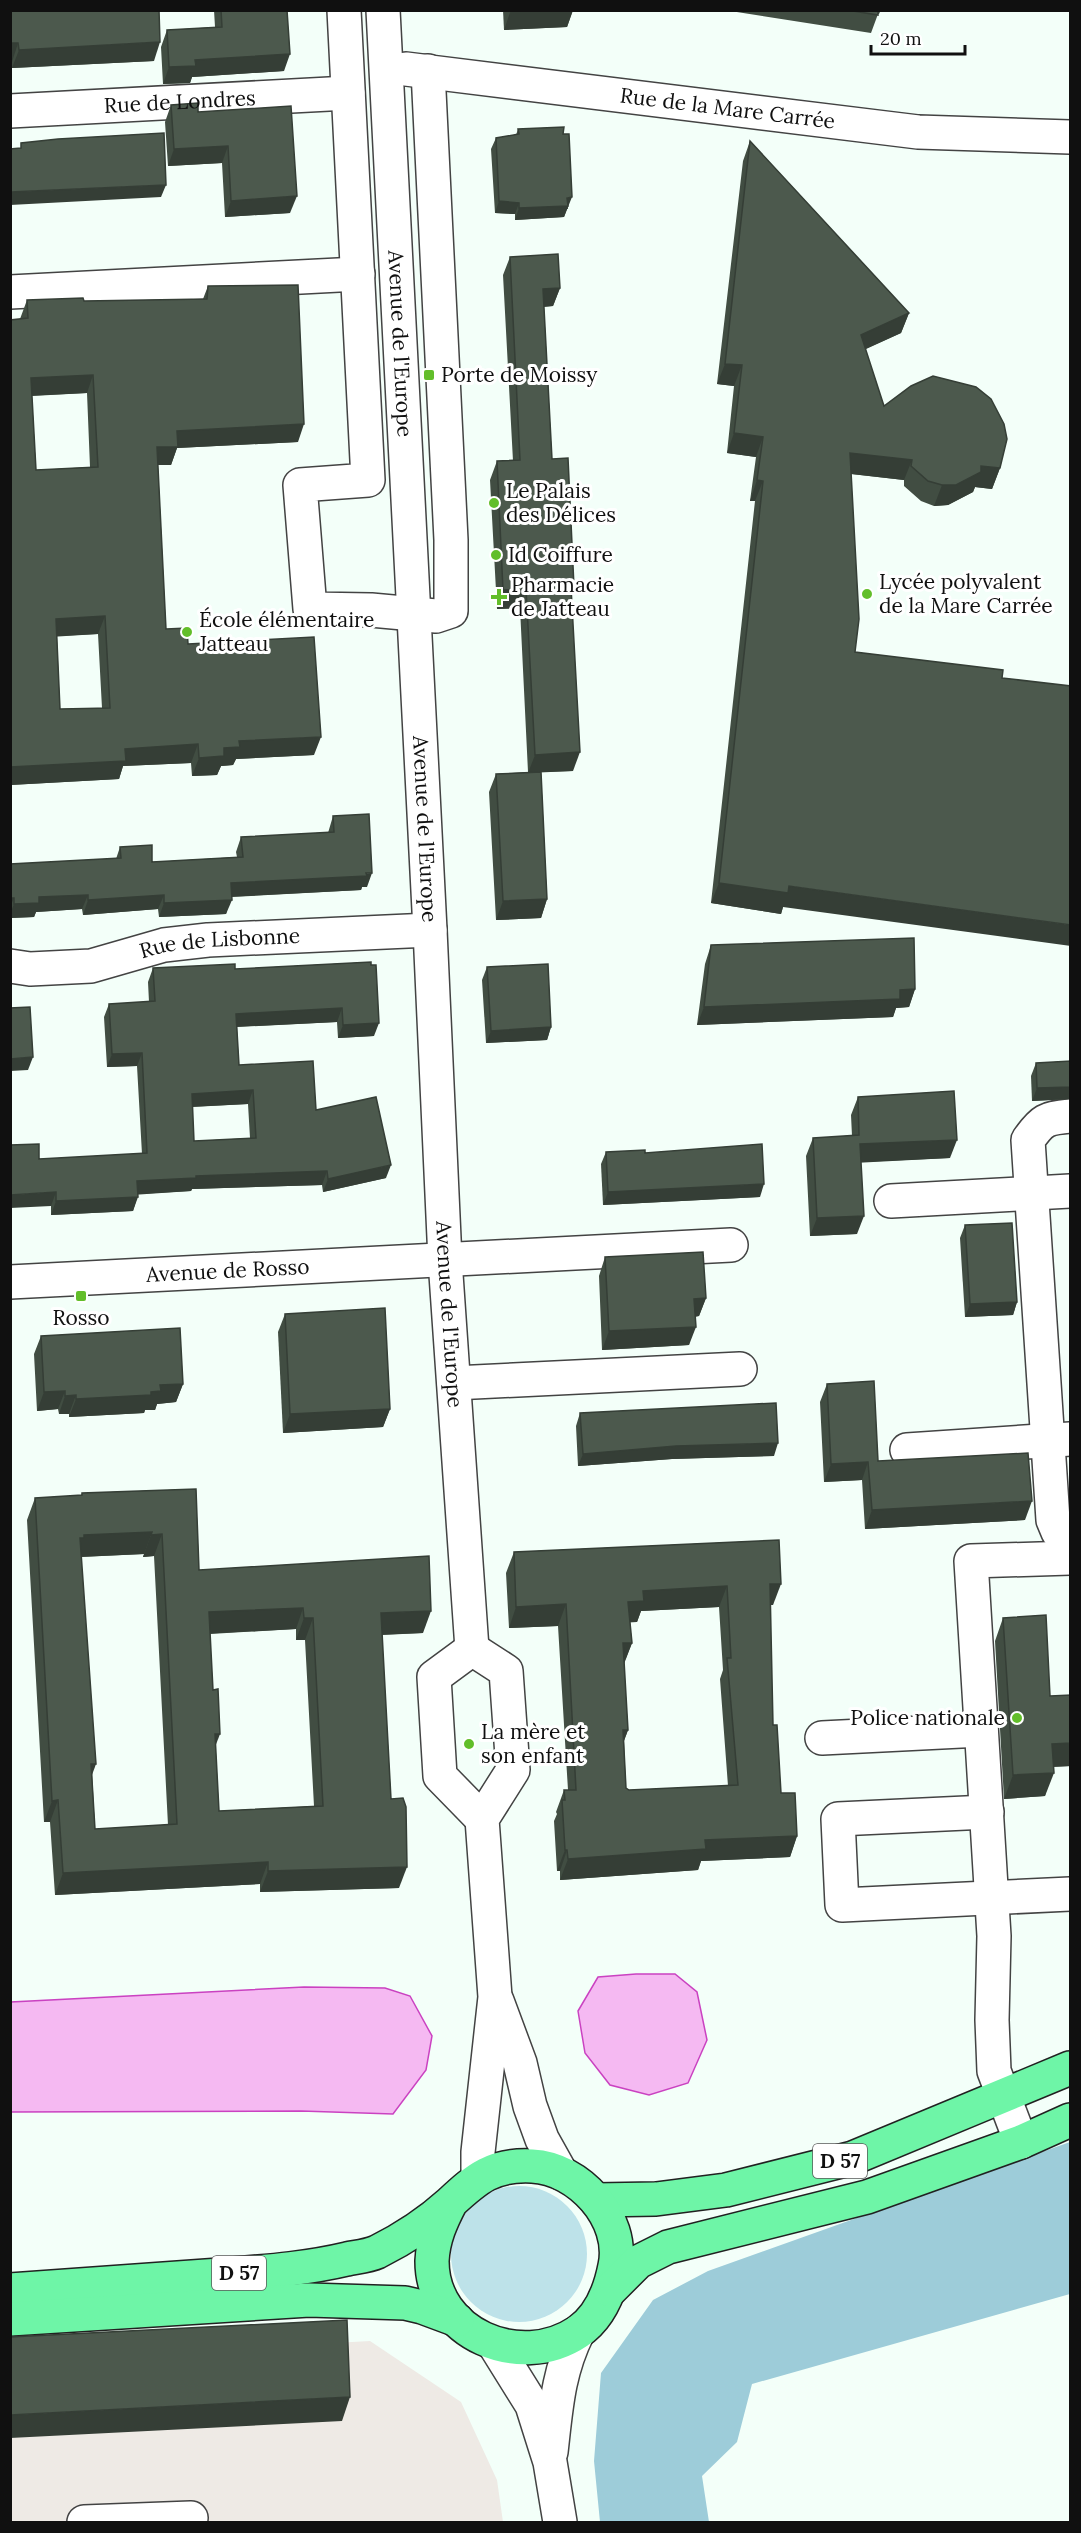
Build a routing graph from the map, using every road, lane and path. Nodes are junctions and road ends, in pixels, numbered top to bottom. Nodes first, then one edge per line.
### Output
1 (344, 10) edge
2 (383, 10) edge
3 (386, 67) junction
4 (428, 71) junction
5 (348, 93) junction
6 (10, 111) edge
7 (1071, 137) edge
8 (358, 274) junction
9 (10, 292) edge
10 (446, 468) junction
11 (406, 471) junction
12 (413, 615) junction
13 (430, 930) junction
14 (10, 966) edge
15 (1071, 1116) edge
16 (1071, 1191) edge
17 (1032, 1193) junction
18 (891, 1201) dead end
19 (731, 1245) dead end
20 (445, 1260) junction
21 (10, 1282) edge
22 (740, 1369) dead end
23 (454, 1383) junction
24 (1059, 1439) edge
25 (907, 1450) dead end
26 (1071, 1534) edge
27 (1071, 1558) edge
28 (472, 1649) junction
29 (981, 1730) junction
30 (822, 1738) dead end
31 (987, 1812) junction
32 (482, 1819) junction
33 (1071, 1894) edge
34 (992, 1898) junction
35 (495, 1997) junction
36 (1071, 2068) edge
37 (1003, 2098) junction
38 (1071, 2120) edge
39 (1021, 2142) junction
40 (561, 2173) junction
41 (478, 2177) junction
42 (596, 2200) junction
43 (451, 2202) junction
44 (10, 2290) edge
45 (610, 2290) junction
46 (10, 2319) edge
47 (457, 2320) junction
48 (578, 2332) junction
49 (494, 2344) junction
50 (550, 2462) junction
51 (190, 2518) dead end
52 (84, 2523) edge
53 (560, 2523) edge

1 - 5 street
2 - 3 street, Avenue de l'Europe
3 - 4 street, Rue de la Mare Carrée
3 - 11 street, Avenue de l'Europe
4 - 7 street, Rue de la Mare Carrée
4 - 10 street
5 - 6 street, Rue de Londres
5 - 8 street
8 - 9 street
8 - 12 street
10 - 11 street
10 - 12 street
11 - 12 street, Avenue de l'Europe
12 - 13 street, Avenue de l'Europe
13 - 14 street, Rue de Lisbonne
13 - 20 street, Avenue de l'Europe
15 - 17 street
16 - 17 street
17 - 18 street
17 - 24 street
19 - 20 street, Avenue de Rosso
20 - 21 street, Avenue de Rosso
20 - 23 street, Avenue de l'Europe
22 - 23 street
23 - 28 street, Avenue de l'Europe
24 - 25 street
24 - 26 street
27 - 29 street
28 - 32 street
28 - 32 street
29 - 30 street
29 - 31 street
31 - 34 street
31 - 34 street
32 - 35 street
33 - 34 street
34 - 37 street
35 - 40 street
35 - 41 street
36 - 37 main road, D 57
37 - 39 street
37 - 42 main road, D 57
38 - 39 main road, D 57
39 - 45 main road, D 57
40 - 41 main road
40 - 42 main road
41 - 43 main road
42 - 45 main road
43 - 44 main road, D 57
43 - 47 main road
45 - 48 main road
46 - 47 main road, D 57
47 - 49 main road
48 - 49 main road
48 - 50 street
49 - 50 street
50 - 53 street
51 - 52 street

